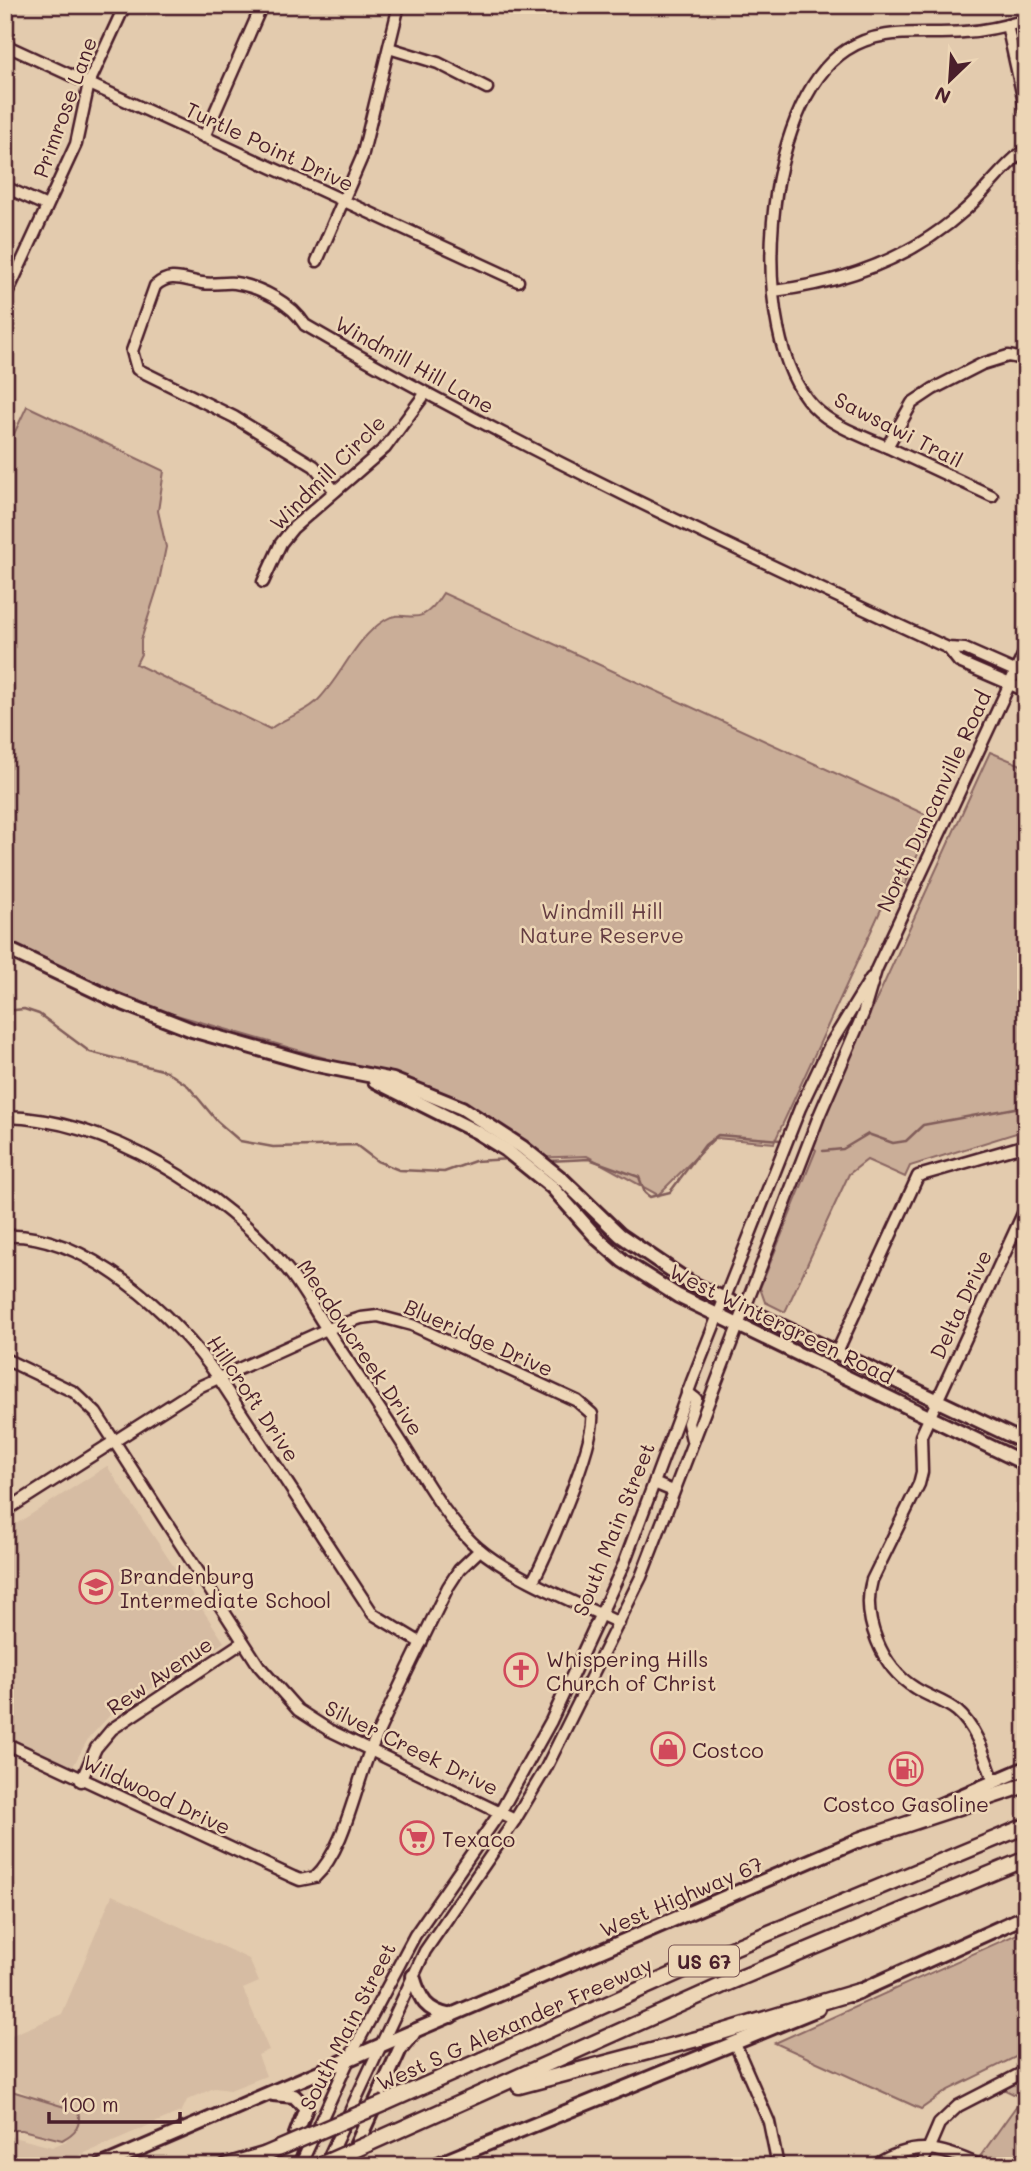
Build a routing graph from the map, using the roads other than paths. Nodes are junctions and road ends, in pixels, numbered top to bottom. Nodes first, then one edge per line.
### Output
1 (125, 5) edge
2 (262, 5) edge
3 (399, 5) edge
4 (1026, 20) edge
5 (1007, 25) junction
6 (5, 45) edge
7 (390, 48) junction
8 (89, 83) junction
9 (487, 88) dead end
10 (1026, 111) edge
11 (205, 137) junction
12 (1026, 149) edge
13 (5, 187) edge
14 (344, 201) junction
15 (47, 206) junction
16 (317, 261) dead end
17 (518, 281) dead end
18 (774, 291) junction
19 (5, 298) edge
20 (1026, 359) edge
21 (425, 394) junction
22 (887, 447) junction
23 (335, 491) junction
24 (992, 496) dead end
25 (263, 582) dead end
26 (948, 648) junction
27 (1026, 649) edge
28 (1021, 673) edge
29 (1009, 684) junction
30 (1026, 691) edge
31 (5, 948) edge
32 (876, 970) junction
33 (365, 1076) junction
34 (800, 1108) junction
35 (819, 1116) junction
36 (5, 1117) edge
37 (1024, 1146) edge
38 (1026, 1158) edge
39 (1026, 1207) edge
40 (5, 1236) edge
41 (724, 1298) junction
42 (744, 1308) junction
43 (718, 1316) junction
44 (737, 1326) junction
45 (327, 1329) junction
46 (837, 1352) junction
47 (5, 1359) edge
48 (218, 1377) junction
49 (687, 1392) junction
50 (936, 1400) junction
51 (929, 1418) junction
52 (692, 1440) junction
53 (116, 1441) junction
54 (1026, 1443) edge
55 (1026, 1464) edge
56 (654, 1483) junction
57 (673, 1491) junction
58 (5, 1511) edge
59 (480, 1550) junction
60 (533, 1581) junction
61 (600, 1614) junction
62 (619, 1623) junction
63 (243, 1642) junction
64 (421, 1643) junction
65 (551, 1721) junction
66 (566, 1729) junction
67 (5, 1743) edge
68 (371, 1750) junction
69 (1026, 1768) edge
70 (81, 1781) junction
71 (994, 1782) junction
72 (1026, 1785) edge
73 (501, 1811) junction
74 (515, 1820) junction
75 (1026, 1826) edge
76 (859, 1840) junction
77 (1026, 1859) edge
78 (1026, 1916) edge
79 (415, 1935) junction
80 (431, 1942) junction
81 (413, 1976) junction
82 (859, 1992) junction
83 (451, 2016) junction
84 (419, 2029) junction
85 (735, 2044) junction
86 (380, 2046) junction
87 (350, 2057) junction
88 (1026, 2071) edge
89 (270, 2094) junction
90 (457, 2105) junction
91 (928, 2147) junction
92 (264, 2155) junction
93 (100, 2166) edge
94 (226, 2166) edge
95 (239, 2166) edge
96 (284, 2166) edge
97 (300, 2166) edge
98 (318, 2166) edge
99 (324, 2166) edge
100 (347, 2166) edge
101 (433, 2166) edge
102 (778, 2166) edge
103 (874, 2166) edge
104 (921, 2166) edge
105 (981, 2166) edge

1 - 8 street, Primrose Lane
2 - 11 street
3 - 7 street
4 - 5 street, Sawsawi Trail
5 - 10 street
5 - 18 street, Sawsawi Trail
6 - 8 street, Turtle Point Drive
7 - 9 street
7 - 14 street
8 - 11 street, Turtle Point Drive
8 - 15 street, Primrose Lane
11 - 14 street, Turtle Point Drive
12 - 18 street
13 - 15 street
14 - 16 street
14 - 17 street, Turtle Point Drive
15 - 19 street, Primrose Lane
18 - 22 street, Sawsawi Trail
20 - 22 street
21 - 23 street, Windmill Circle
21 - 23 street, Windmill Hill Lane
21 - 26 street, Windmill Hill Lane
22 - 24 street, Sawsawi Trail
23 - 25 street, Windmill Circle
26 - 28 street, Windmill Hill Lane
26 - 29 street, Windmill Hill Lane
27 - 28 street, North Duncanville Road
28 - 29 street, North Duncanville Road
29 - 30 street, Windmill Hill Lane
29 - 32 street, North Duncanville Road
31 - 33 main road, West Wintergreen Road
32 - 34 street, North Duncanville Road
32 - 35 street, North Duncanville Road
33 - 41 main road, West Wintergreen Road
33 - 43 main road, West Wintergreen Road
34 - 35 street
34 - 41 street, South Main Street
35 - 42 street, South Main Street
36 - 45 street, Meadowcreek Drive
37 - 38 street
37 - 46 street
39 - 50 street, Delta Drive
40 - 48 street, Hillcroft Drive
41 - 42 main road, West Wintergreen Road
41 - 43 street, South Main Street
42 - 44 street, South Main Street
42 - 46 main road, West Wintergreen Road
43 - 44 main road, West Wintergreen Road
43 - 49 street, South Main Street
44 - 51 main road, West Wintergreen Road
44 - 52 street, South Main Street
45 - 48 street, Blueridge Drive
45 - 59 street, Meadowcreek Drive
45 - 60 street, Blueridge Drive
46 - 50 main road, West Wintergreen Road
47 - 53 street, Silver Creek Drive
48 - 53 street, Blueridge Drive
48 - 64 street, Hillcroft Drive
49 - 52 street
49 - 56 street, South Main Street
50 - 51 street, Delta Drive
50 - 54 main road, West Wintergreen Road
51 - 55 main road, West Wintergreen Road
51 - 71 street, Delta Drive
52 - 57 street, South Main Street
53 - 58 street, Blueridge Drive
53 - 63 street, Silver Creek Drive
56 - 57 street
56 - 61 street, South Main Street
57 - 62 street, South Main Street
59 - 60 street, Meadowcreek Drive
59 - 64 street
60 - 61 street, Meadowcreek Drive
61 - 62 street, Meadowcreek Drive
61 - 65 street, South Main Street
62 - 66 street, South Main Street
63 - 68 street, Silver Creek Drive
63 - 70 street, Rew Avenue
64 - 68 street
65 - 66 street
65 - 73 street, South Main Street
66 - 74 street, South Main Street
67 - 70 street, Wildwood Drive
68 - 70 street, Wildwood Drive
68 - 73 street, Silver Creek Drive
69 - 71 main road, West Highway 67
71 - 76 main road, West Highway 67
72 - 76 highway
73 - 74 street, Silver Creek Drive
73 - 79 street, South Main Street
74 - 80 street, South Main Street
75 - 92 highway, West S G Alexander Freeway / US 67, bridge
76 - 83 main road, West Highway 67
77 - 90 highway, US 67
78 - 82 main road
79 - 80 street
79 - 87 street, South Main Street
80 - 81 street, South Main Street
81 - 83 main road
81 - 86 street, South Main Street
82 - 85 main road
82 - 90 highway
83 - 84 main road, West Highway 67
84 - 86 main road, West Highway 67
84 - 100 main road
85 - 101 main road
85 - 102 street
86 - 87 main road, West Highway 67
86 - 99 street, South Main Street
87 - 89 main road, West Highway 67
87 - 97 street, South Main Street
88 - 91 street
89 - 93 main road, West Highway 67
89 - 96 main road
90 - 98 highway, US 67, bridge
91 - 103 street
91 - 104 street
91 - 105 street
92 - 94 highway
92 - 95 highway, US 67

